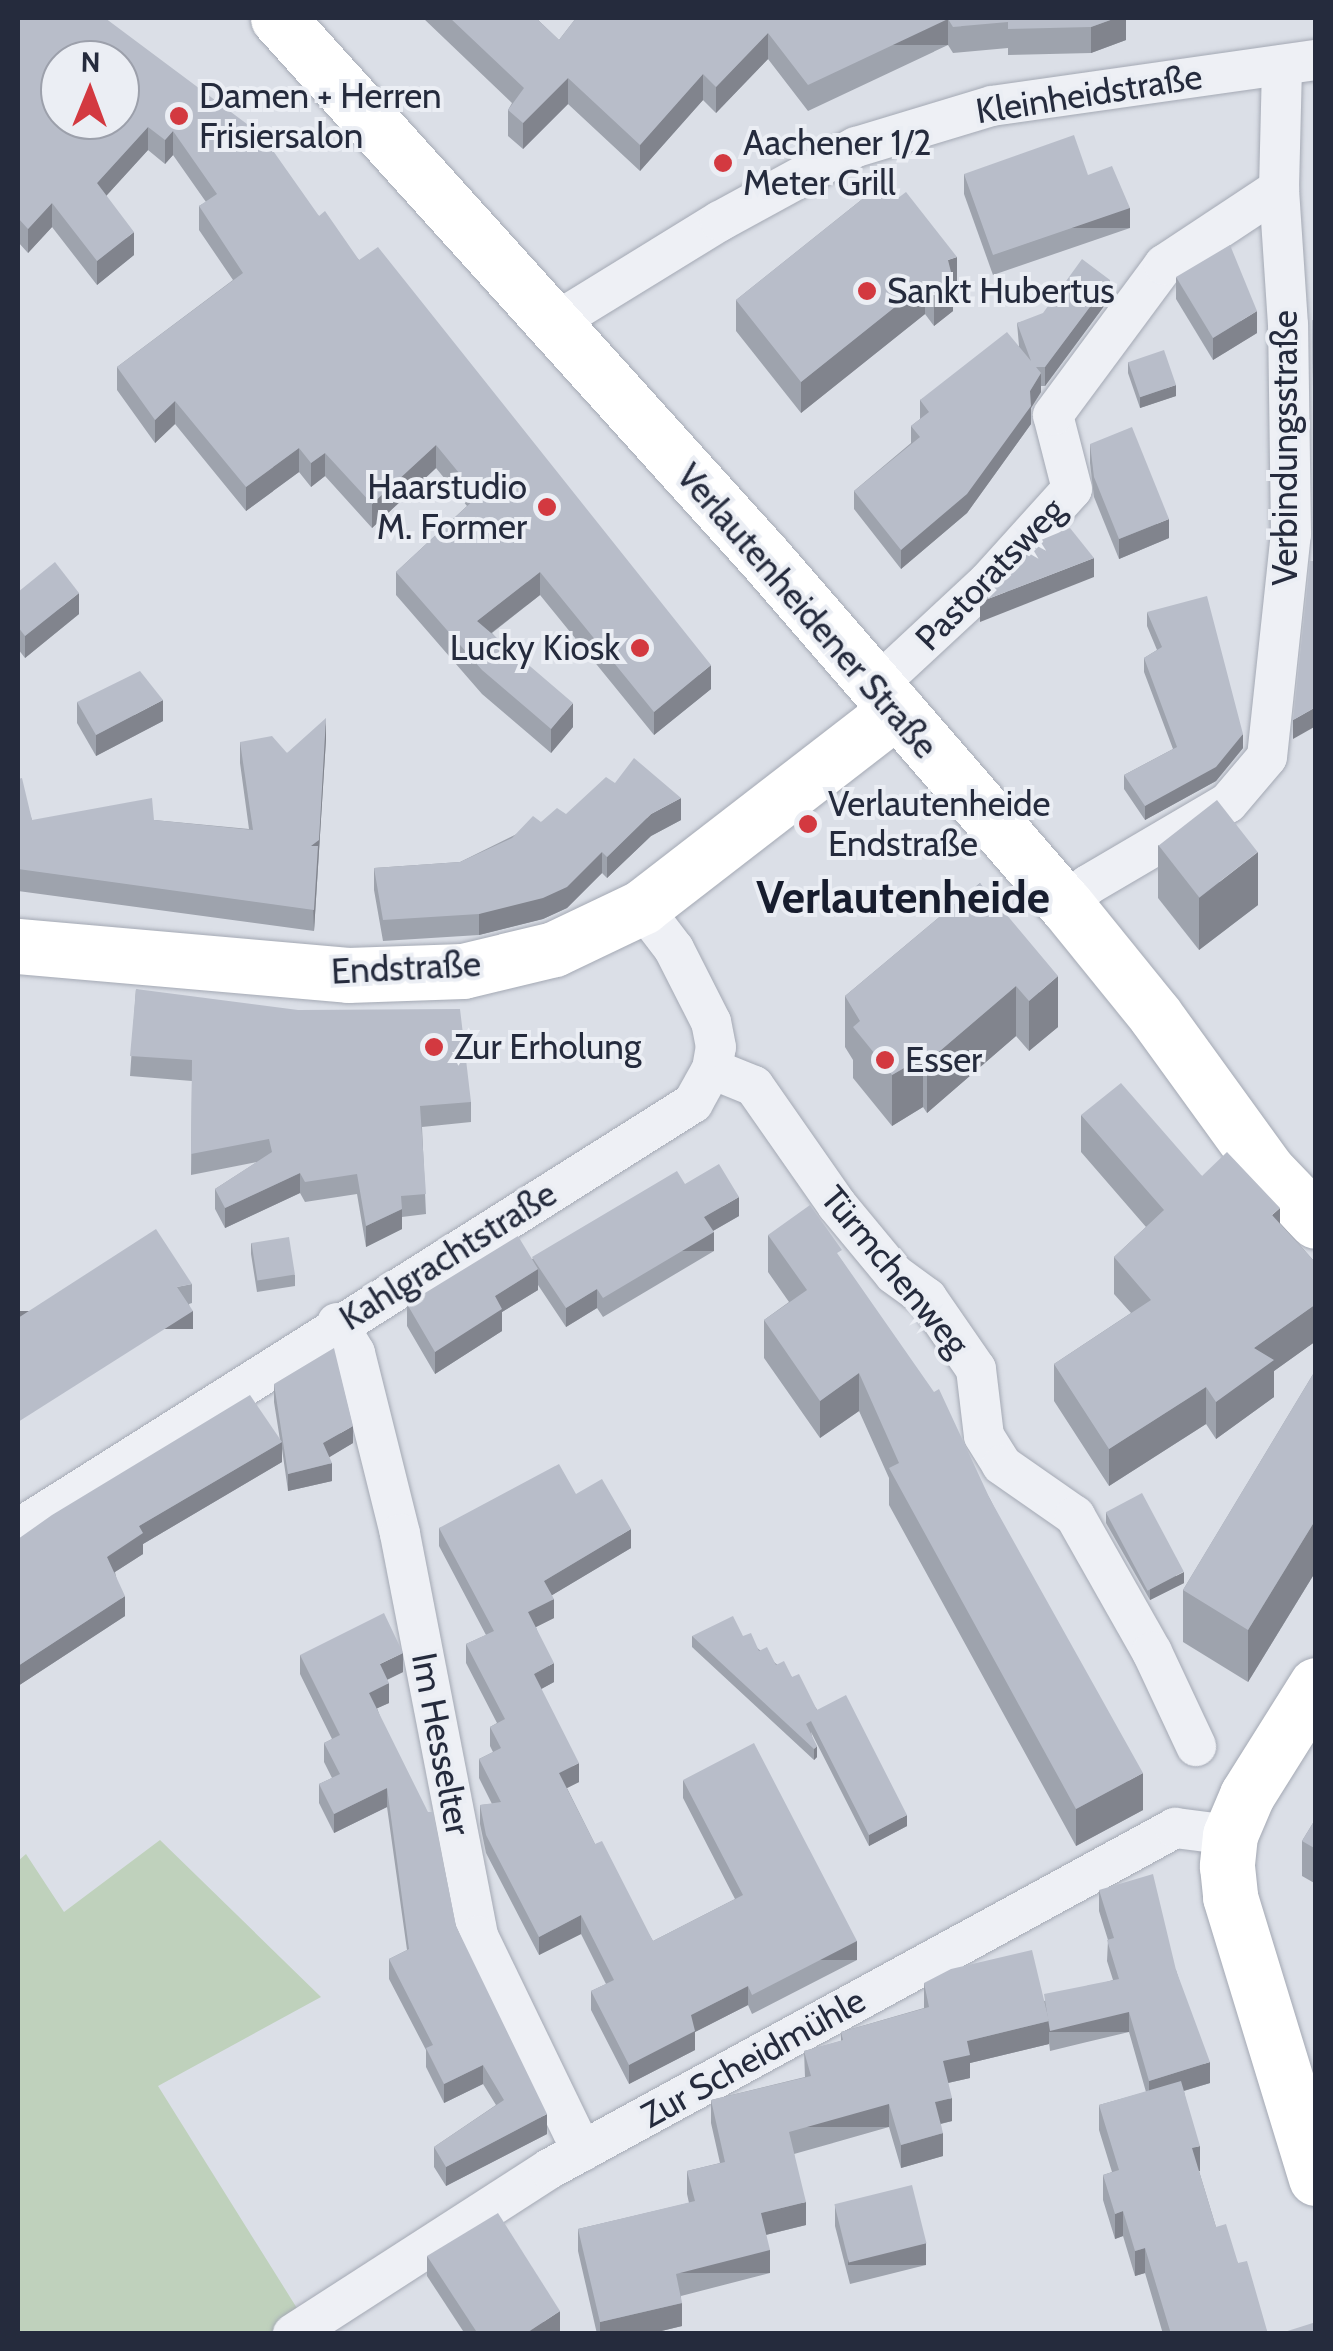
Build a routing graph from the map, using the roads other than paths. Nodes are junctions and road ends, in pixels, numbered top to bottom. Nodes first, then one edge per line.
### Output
1 (278, 18) edge
2 (1299, 63) edge
3 (1279, 189) junction
4 (554, 323) junction
5 (886, 698) junction
6 (1066, 906) junction
7 (642, 907) junction
8 (18, 946) edge
9 (712, 1069) junction
10 (1316, 1221) edge
11 (338, 1324) junction
12 (18, 1528) edge
13 (1316, 1685) edge
14 (1196, 1746) dead end
15 (1230, 1835) junction
16 (582, 2151) junction
17 (1316, 2178) edge
18 (292, 2334) edge

1 - 4 main road, Verlautenheidener Straße
2 - 3 street, Verbindungsstraße
2 - 4 street, Kleinheidstraße
3 - 5 street, Pastoratsweg
3 - 6 street, Verbindungsstraße
4 - 5 main road, Verlautenheidener Straße
5 - 6 main road, Verlautenheidener Straße
5 - 7 main road, Endstraße
6 - 10 main road, Verlautenheidener Straße
7 - 8 main road, Endstraße
7 - 9 street
9 - 11 street, Kahlgrachtstraße
9 - 14 street, Türmchenweg
11 - 12 street, Kahlgrachtstraße
11 - 16 street, Im Hesselter
13 - 15 main road
15 - 16 street, Zur Scheidmühle
15 - 17 main road
16 - 18 street, Zur Scheidmühle

